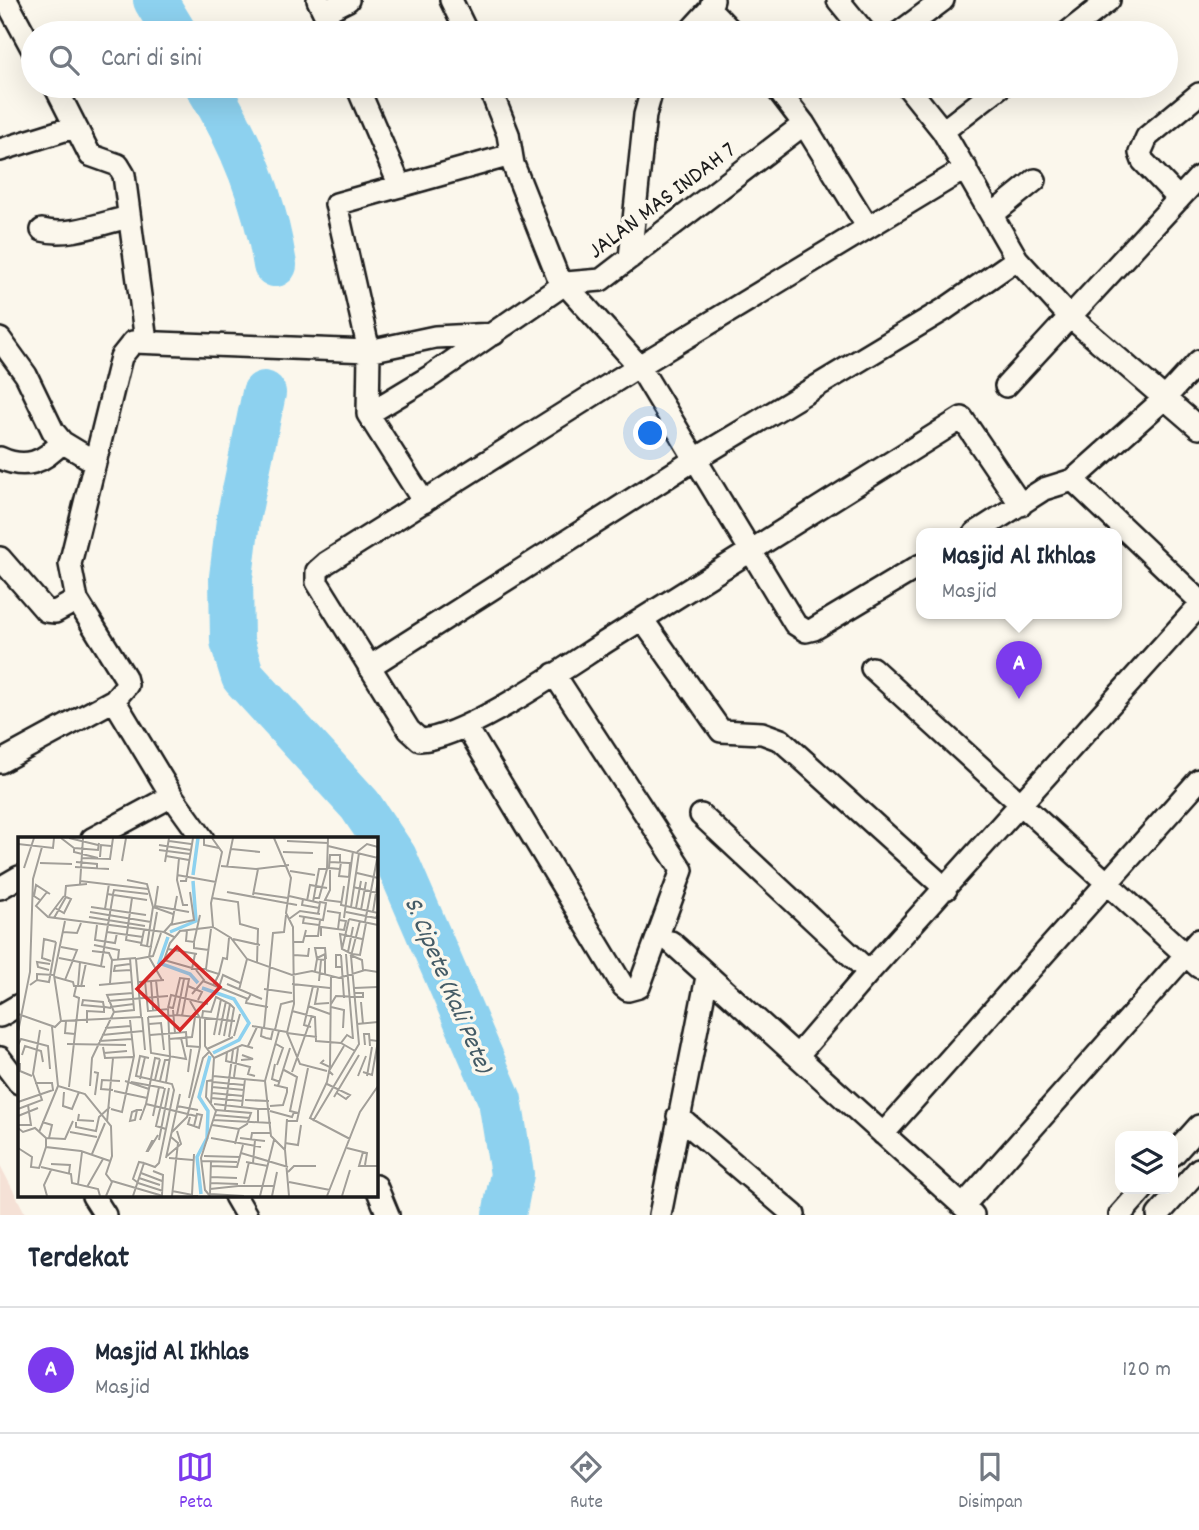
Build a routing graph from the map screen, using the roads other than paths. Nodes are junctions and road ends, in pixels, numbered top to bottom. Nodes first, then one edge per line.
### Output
1 (6, 0) edge
2 (348, 0) edge
3 (450, 0) edge
4 (838, 0) edge
5 (943, 0) edge
6 (1109, 0) edge
7 (712, 5) edge
8 (321, 6) edge
9 (461, 21) edge
10 (698, 21) edge
11 (724, 21) edge
12 (855, 21) edge
13 (916, 21) edge
14 (1082, 21) edge
15 (10, 32) edge
16 (1199, 94) edge
17 (61, 98) edge
18 (361, 98) edge
19 (494, 98) edge
20 (650, 98) edge
21 (784, 98) edge
22 (917, 98) edge
23 (986, 98) edge
24 (804, 124) junction
25 (74, 127) junction
26 (943, 131) junction
27 (0, 150) edge
28 (511, 155) junction
29 (966, 168) junction
30 (1199, 177) edge
31 (1035, 180) dead end
32 (400, 186) junction
33 (1179, 199) junction
34 (993, 214) junction
35 (129, 217) junction
36 (867, 226) junction
37 (42, 230) dead end
38 (630, 258) junction
39 (1017, 259) junction
40 (566, 283) junction
41 (1068, 316) junction
42 (494, 334) junction
43 (0, 339) edge
44 (146, 341) junction
45 (369, 351) junction
46 (1199, 361) edge
47 (639, 366) junction
48 (1006, 386) dead end
49 (1165, 398) junction
50 (368, 414) junction
51 (1199, 428) edge
52 (62, 442) junction
53 (0, 458) edge
54 (694, 460) junction
55 (95, 462) junction
56 (1073, 480) junction
57 (424, 502) junction
58 (1021, 505) junction
59 (983, 528) edge
60 (752, 549) junction
61 (0, 558) edge
62 (916, 568) edge
63 (77, 600) junction
64 (1199, 600) edge
65 (1199, 606) edge
66 (642, 619) junction
67 (369, 667) junction
68 (872, 668) dead end
69 (554, 674) junction
70 (114, 700) junction
71 (466, 726) junction
72 (0, 762) edge
73 (1199, 779) edge
74 (172, 796) junction
75 (1020, 806) junction
76 (701, 815) dead end
77 (96, 837) edge
78 (202, 837) edge
79 (18, 878) edge
80 (1106, 883) junction
81 (0, 887) edge
82 (946, 889) junction
83 (671, 942) dead end
84 (1194, 954) edge
85 (869, 972) junction
86 (707, 977) junction
87 (18, 1005) edge
88 (0, 1016) edge
89 (797, 1056) junction
90 (0, 1058) edge
91 (18, 1082) edge
92 (678, 1116) junction
93 (1199, 1126) edge
94 (883, 1134) junction
95 (1178, 1150) edge
96 (1199, 1169) edge
97 (378, 1191) edge
98 (1139, 1194) edge
99 (94, 1198) edge
100 (236, 1198) edge
101 (968, 1210) edge
102 (105, 1215) edge
103 (246, 1215) edge
104 (388, 1215) edge
105 (660, 1215) edge
106 (794, 1215) edge
107 (1120, 1215) edge
108 (1158, 1215) edge

1 - 15 street
2 - 8 street
3 - 9 street
4 - 12 street
5 - 13 street
6 - 14 street
7 - 10 street
7 - 11 street
16 - 33 street
17 - 25 street
18 - 32 street
19 - 28 street
20 - 38 street
21 - 24 street
22 - 26 street
23 - 26 street
24 - 36 street
24 - 38 street, JALAN MAS INDAH 7
25 - 27 street
25 - 35 street
26 - 29 street
28 - 32 street
28 - 40 street
29 - 34 street
29 - 36 street
30 - 33 street
31 - 34 street
32 - 45 street
33 - 41 street
34 - 39 street
35 - 37 street
35 - 44 street
36 - 47 street
38 - 40 street, JALAN MAS INDAH 7
39 - 41 street
39 - 54 street
40 - 42 street
40 - 47 street
41 - 48 street
41 - 49 street
42 - 45 street
42 - 50 street
43 - 52 street
44 - 45 street
44 - 55 street
45 - 50 street
46 - 49 street
47 - 54 street
47 - 57 street
49 - 51 street
49 - 56 street
50 - 57 street
52 - 53 street
52 - 55 street
54 - 60 street
54 - 67 street
55 - 63 street
56 - 58 street
56 - 64 street
57 - 67 street
58 - 59 street
58 - 60 street
60 - 62 street
60 - 66 street
61 - 63 street
63 - 70 street
65 - 75 street
66 - 69 street
66 - 82 street
67 - 71 street
68 - 75 street
69 - 71 street
69 - 71 street
70 - 72 street
70 - 74 street
73 - 80 street
74 - 77 street
74 - 78 street
75 - 80 street
75 - 82 street
76 - 85 street
79 - 81 street
80 - 84 street
80 - 94 street
82 - 85 street
83 - 86 street
84 - 101 street
85 - 89 street
86 - 89 street
86 - 92 street
87 - 88 street
89 - 94 street
90 - 91 street
92 - 105 street
92 - 106 street
93 - 95 street
94 - 101 street
96 - 108 street
97 - 104 street
98 - 107 street
99 - 102 street
100 - 103 street

